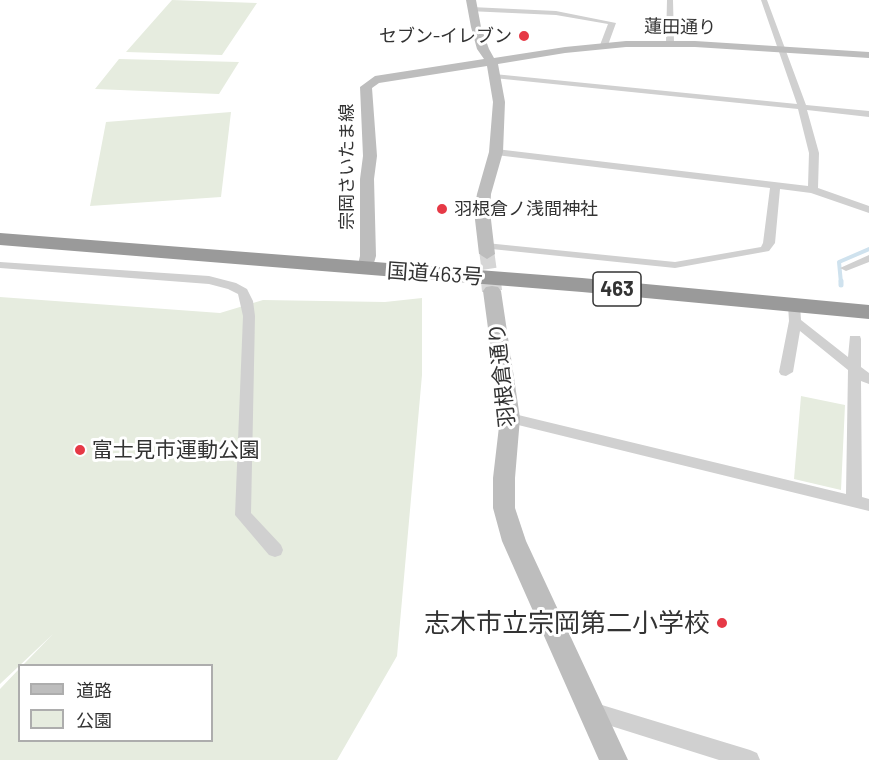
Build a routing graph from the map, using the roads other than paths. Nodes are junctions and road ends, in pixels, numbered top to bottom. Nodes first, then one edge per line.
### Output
1 (670, 0) edge
2 (764, 0) edge
3 (471, 4) edge
4 (669, 43) junction
5 (604, 45) junction
6 (781, 49) junction
7 (869, 55) edge
8 (493, 69) junction
9 (801, 107) junction
10 (869, 114) edge
11 (496, 142) junction
12 (775, 186) junction
13 (813, 190) junction
14 (869, 210) edge
15 (0, 228) edge
16 (0, 239) edge
17 (486, 250) joint
18 (869, 258) edge
19 (366, 262) junction
20 (0, 265) edge
21 (846, 268) dead end
22 (492, 291) tunnel mouth
23 (869, 299) edge
24 (869, 312) edge
25 (795, 313) junction
26 (855, 339) dead end
27 (856, 370) junction
28 (786, 372) dead end
29 (869, 380) edge
30 (510, 418) junction
31 (854, 501) junction
32 (869, 505) edge
33 (275, 550) dead end
34 (592, 711) junction
35 (614, 760) edge
36 (750, 760) edge

1 - 4 street
2 - 6 street
3 - 5 street
3 - 8 main road
4 - 5 main road, 蓮田通り
4 - 6 main road, 蓮田通り
5 - 8 main road, 蓮田通り
6 - 7 main road, 蓮田通り
6 - 9 street
8 - 9 street
8 - 11 main road
8 - 19 main road, 宗岡さいたま線
9 - 10 street
9 - 13 street
11 - 12 street
11 - 17 main road
12 - 13 street
12 - 17 street
13 - 14 street
15 - 19 highway, 国道463号 / 463
16 - 19 highway, 国道463号 / 463
18 - 21 street
19 - 23 highway, 国道463号 / 463
19 - 25 highway, 国道463号 / 463
20 - 33 street
22 - 30 main road, 羽根倉通り
24 - 25 highway, 国道463号 / 463
25 - 27 street
25 - 28 street
26 - 27 street
27 - 29 street
27 - 31 street
30 - 31 street
30 - 34 main road, 羽根倉通り
31 - 32 street
34 - 35 main road, 羽根倉通り
34 - 36 street

